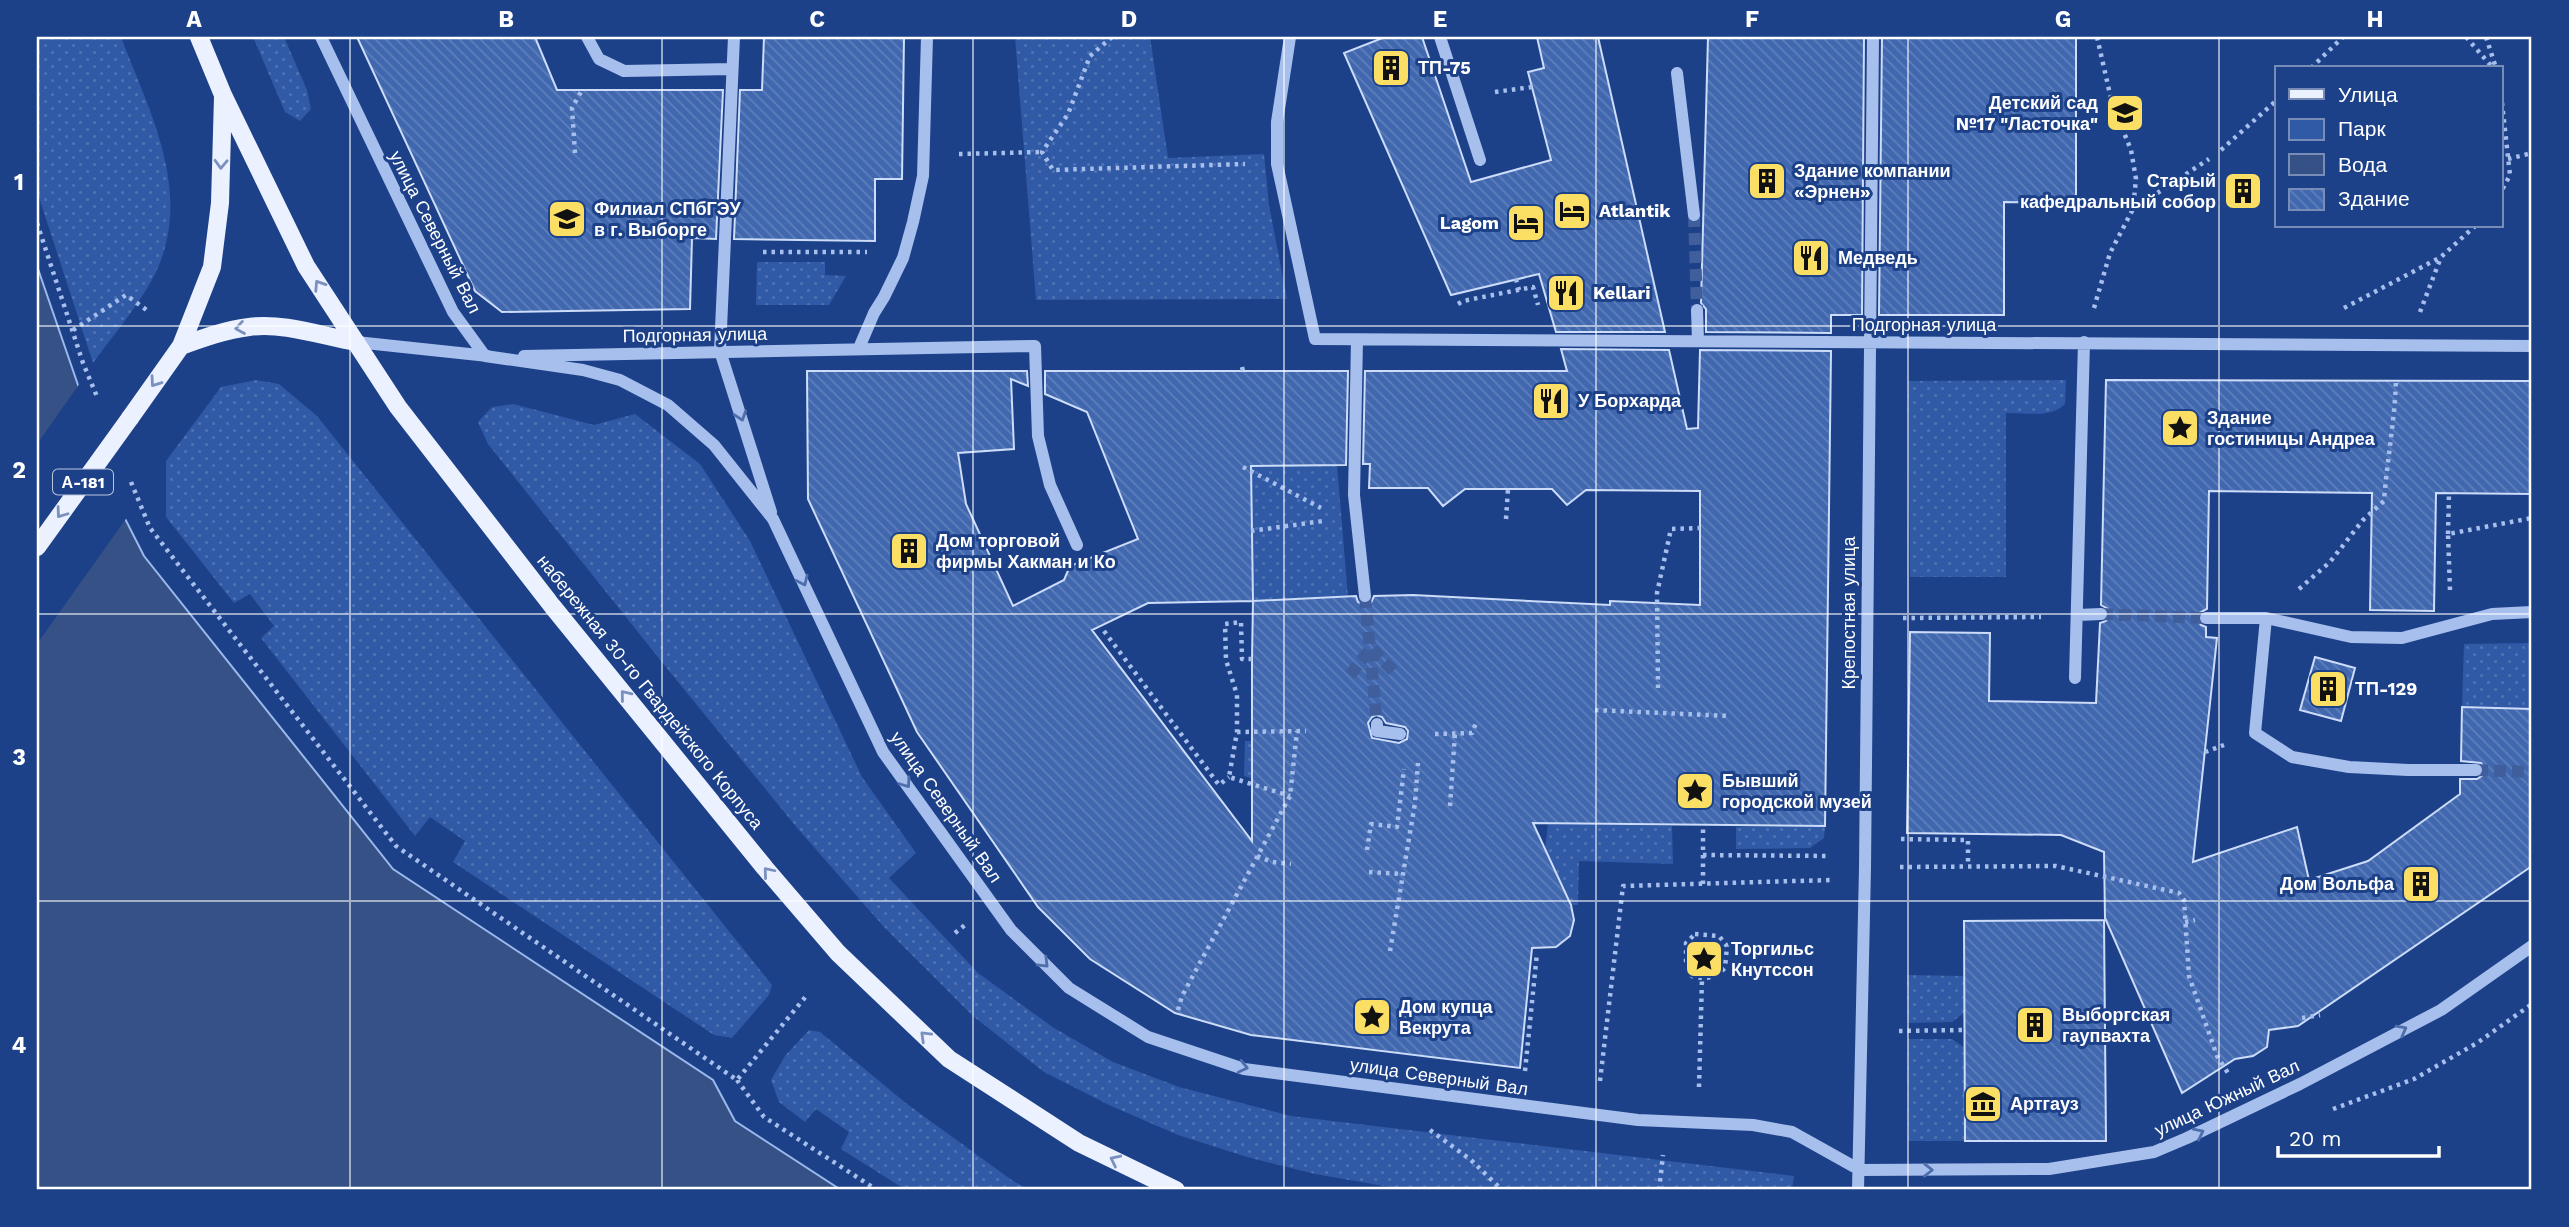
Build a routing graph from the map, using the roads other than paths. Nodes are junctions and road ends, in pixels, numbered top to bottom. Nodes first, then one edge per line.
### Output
1 (199, 37) edge
2 (321, 37) edge
3 (587, 37) edge
4 (734, 37) edge
5 (927, 37) edge
6 (1290, 37) edge
7 (1440, 37) edge
8 (1872, 37) edge
9 (733, 69) junction
10 (1677, 73) dead end
11 (223, 95) junction
12 (1480, 160) dead end
13 (1694, 215) tunnel mouth
14 (1697, 310) tunnel mouth
15 (1357, 340) junction
16 (1698, 341) junction
17 (1869, 341) junction
18 (356, 342) junction
19 (2084, 342) junction
20 (181, 346) junction
21 (2532, 346) edge
22 (859, 348) junction
23 (720, 351) junction
24 (485, 356) junction
25 (773, 519) junction
26 (1077, 545) dead end
27 (37, 547) edge
28 (1365, 596) tunnel mouth
29 (2532, 612) edge
30 (2101, 614) tunnel mouth
31 (2078, 615) junction
32 (2206, 618) tunnel mouth
33 (2266, 618) junction
34 (2075, 678) dead end
35 (1377, 724) dead end
36 (1404, 734) road end
37 (2476, 770) tunnel mouth
38 (2532, 946) edge
39 (1860, 1170) junction
40 (1176, 1190) edge
41 (1858, 1190) edge

1 - 11 main road, набережная 30-го Гвардейского Корпуса
2 - 24 street, улица Северный Вал
3 - 9 street
4 - 9 street
5 - 22 street
6 - 15 street, Подгорная улица
7 - 12 street
8 - 17 street, Крепостная улица
9 - 23 street
10 - 13 street
18 -> 11 main road, набережная 30-го Гвардейского Корпуса
11 -> 20 main road, набережная 30-го Гвардейского Корпуса
14 - 16 street
15 - 16 street, Подгорная улица
15 - 28 street
16 - 17 street, Подгорная улица
17 - 19 street, Подгорная улица
17 - 39 street, Крепостная улица
18 -> 20 main road
18 - 24 street, Подгорная улица
40 -> 18 main road, набережная 30-го Гвардейского Корпуса
19 - 21 street, Подгорная улица
19 - 31 street
20 -> 27 main road, А-181, bridge
22 - 23 street, Подгорная улица
22 - 26 street, Подгорная улица
23 - 24 street, Подгорная улица
23 -> 25 street
24 - 25 street, улица Северный Вал
25 -> 39 street, улица Северный Вал
29 - 33 street
30 - 31 street
31 - 34 street
32 - 33 street
33 - 37 street
35 - 36 street
39 -> 38 street, улица Южный Вал
39 - 41 street, Крепостная улица

